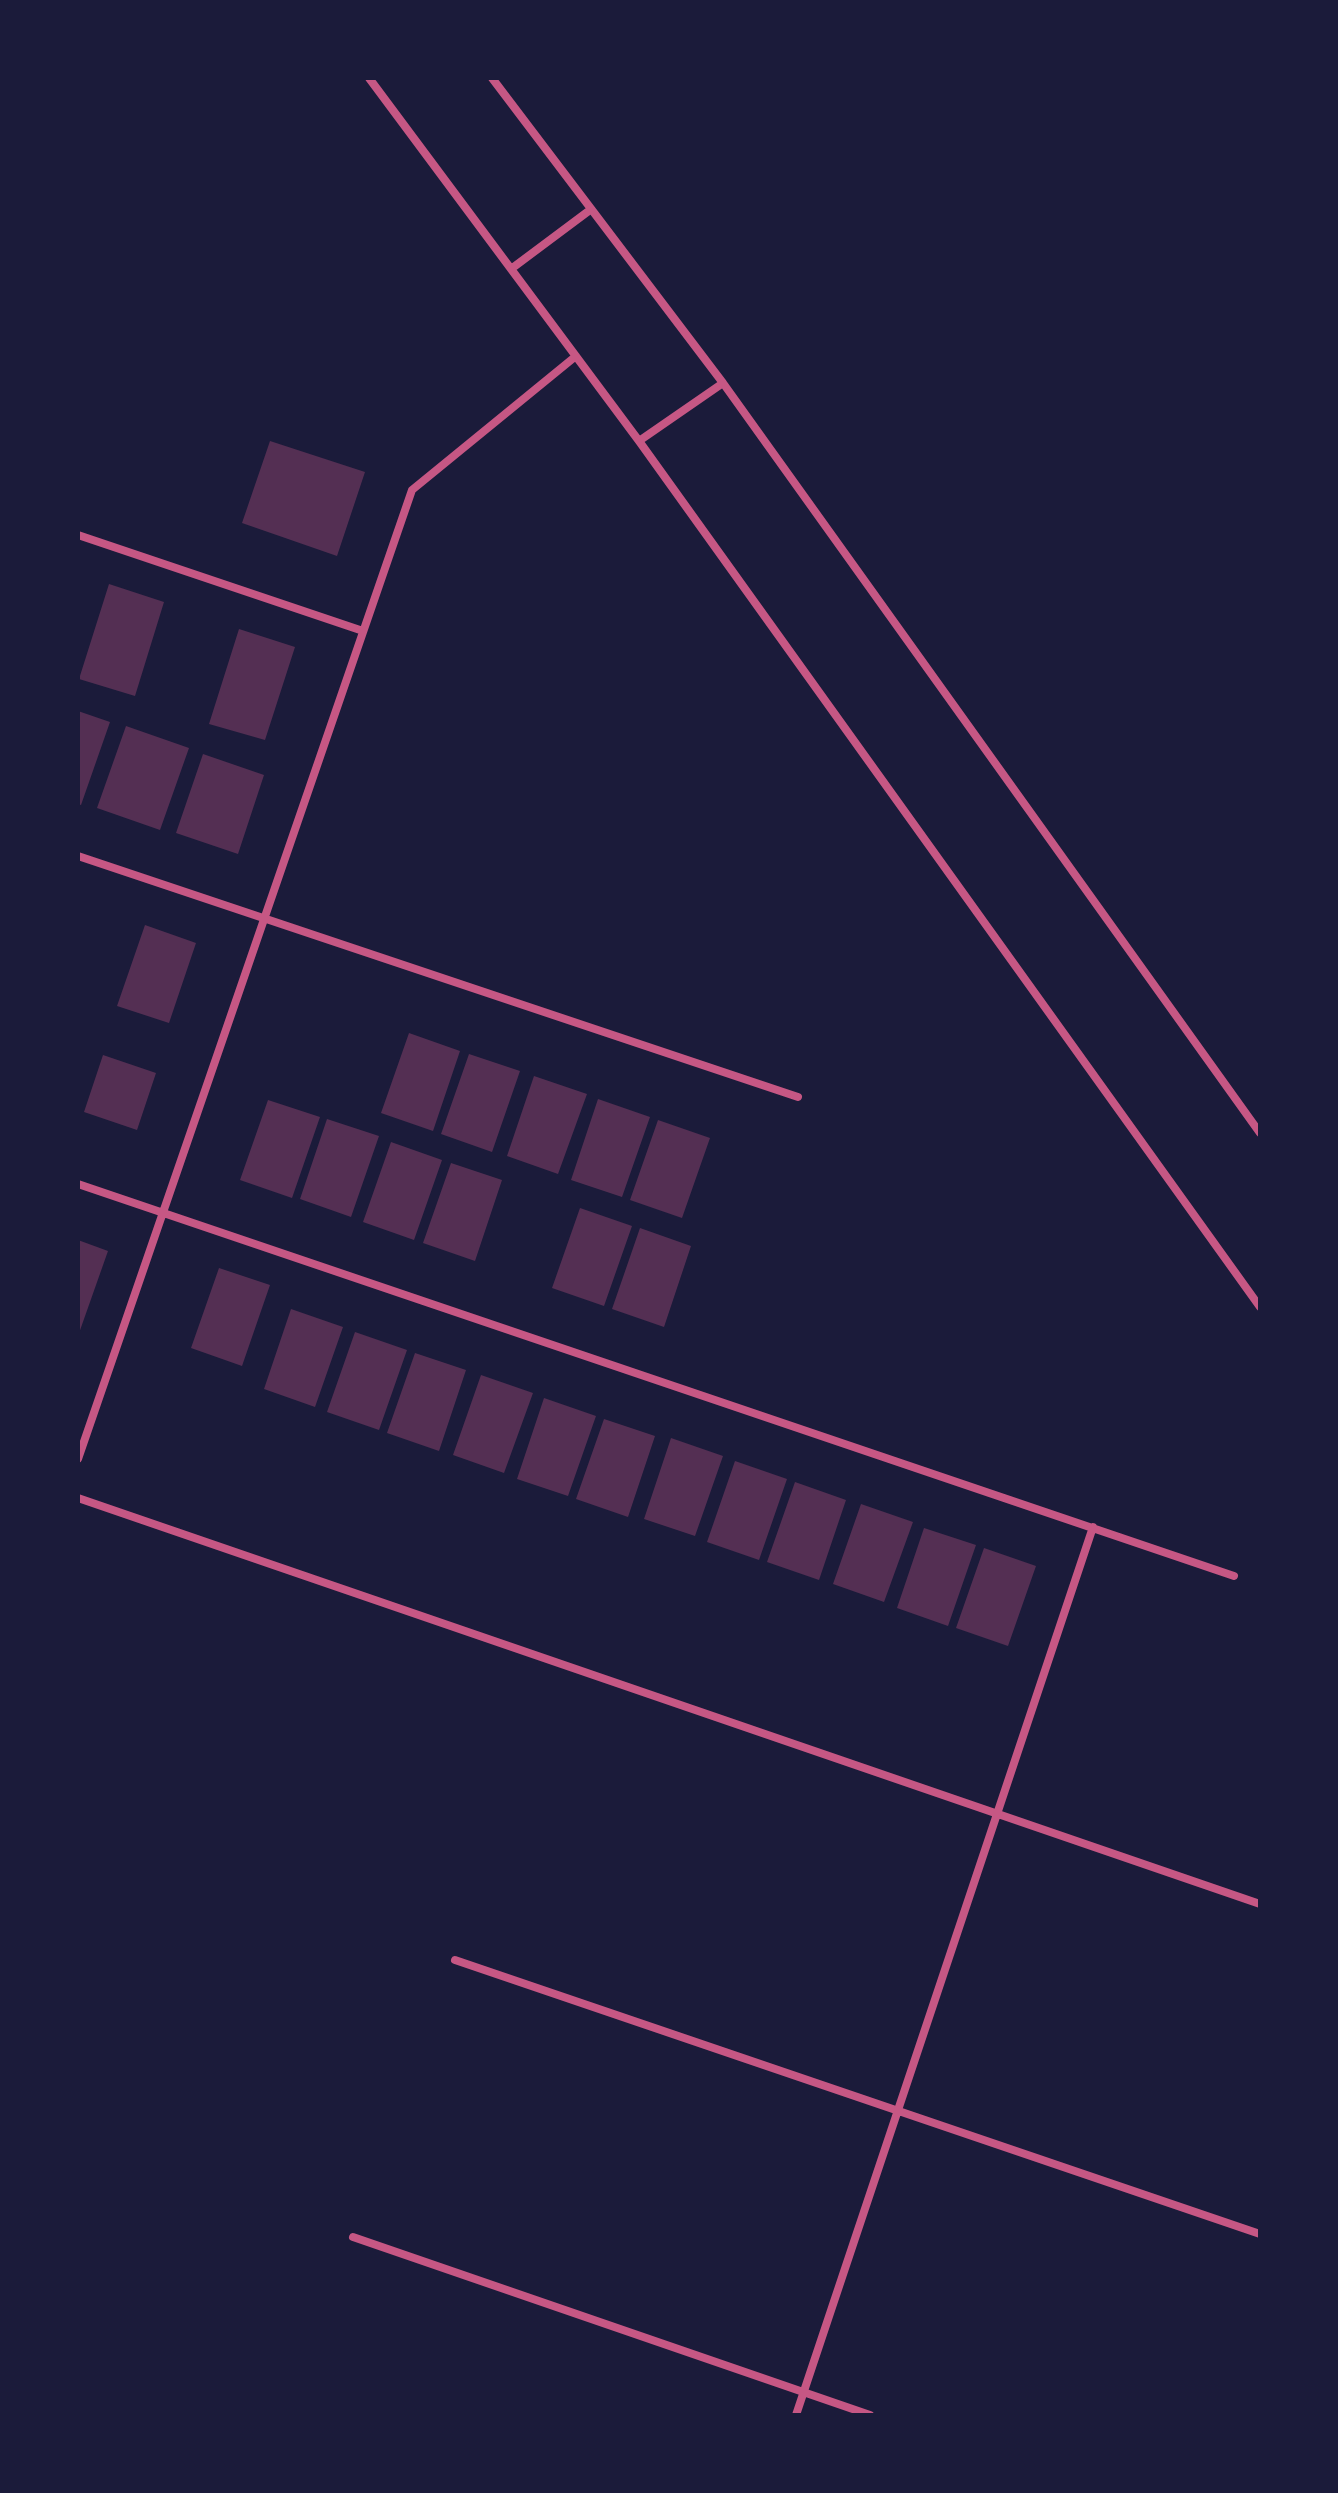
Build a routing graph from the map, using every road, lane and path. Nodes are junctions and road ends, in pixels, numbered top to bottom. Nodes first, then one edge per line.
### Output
1 (369, 78) edge
2 (492, 78) edge
3 (590, 210) junction
4 (511, 269) junction
5 (576, 356) junction
6 (723, 383) junction
7 (639, 441) junction
8 (78, 535) edge
9 (363, 631) junction
10 (78, 856) edge
11 (264, 918) junction
12 (798, 1097) dead end
13 (1260, 1133) edge
14 (78, 1184) edge
15 (163, 1212) junction
16 (1260, 1307) edge
17 (78, 1459) edge
18 (78, 1498) edge
19 (1093, 1527) junction
20 (1234, 1576) dead end
21 (997, 1813) junction
22 (1260, 1904) edge
23 (455, 1960) dead end
24 (898, 2111) junction
25 (1260, 2234) edge
26 (353, 2237) dead end
27 (804, 2392) junction
28 (796, 2415) edge
29 (870, 2415) edge

1 - 4 street
2 - 3 street
3 - 4 street
3 - 6 street
4 - 5 street
5 - 7 street
5 - 9 street
6 - 7 street
6 - 13 street
7 - 16 street
8 - 9 street
9 - 11 street
10 - 11 street
11 - 12 street
11 - 15 street
14 - 15 street
15 - 17 street
15 - 19 street
18 - 21 street
19 - 20 street
19 - 21 street
21 - 22 street
21 - 24 street
23 - 24 street
24 - 25 street
24 - 27 street
26 - 27 street
27 - 28 street
27 - 29 street

